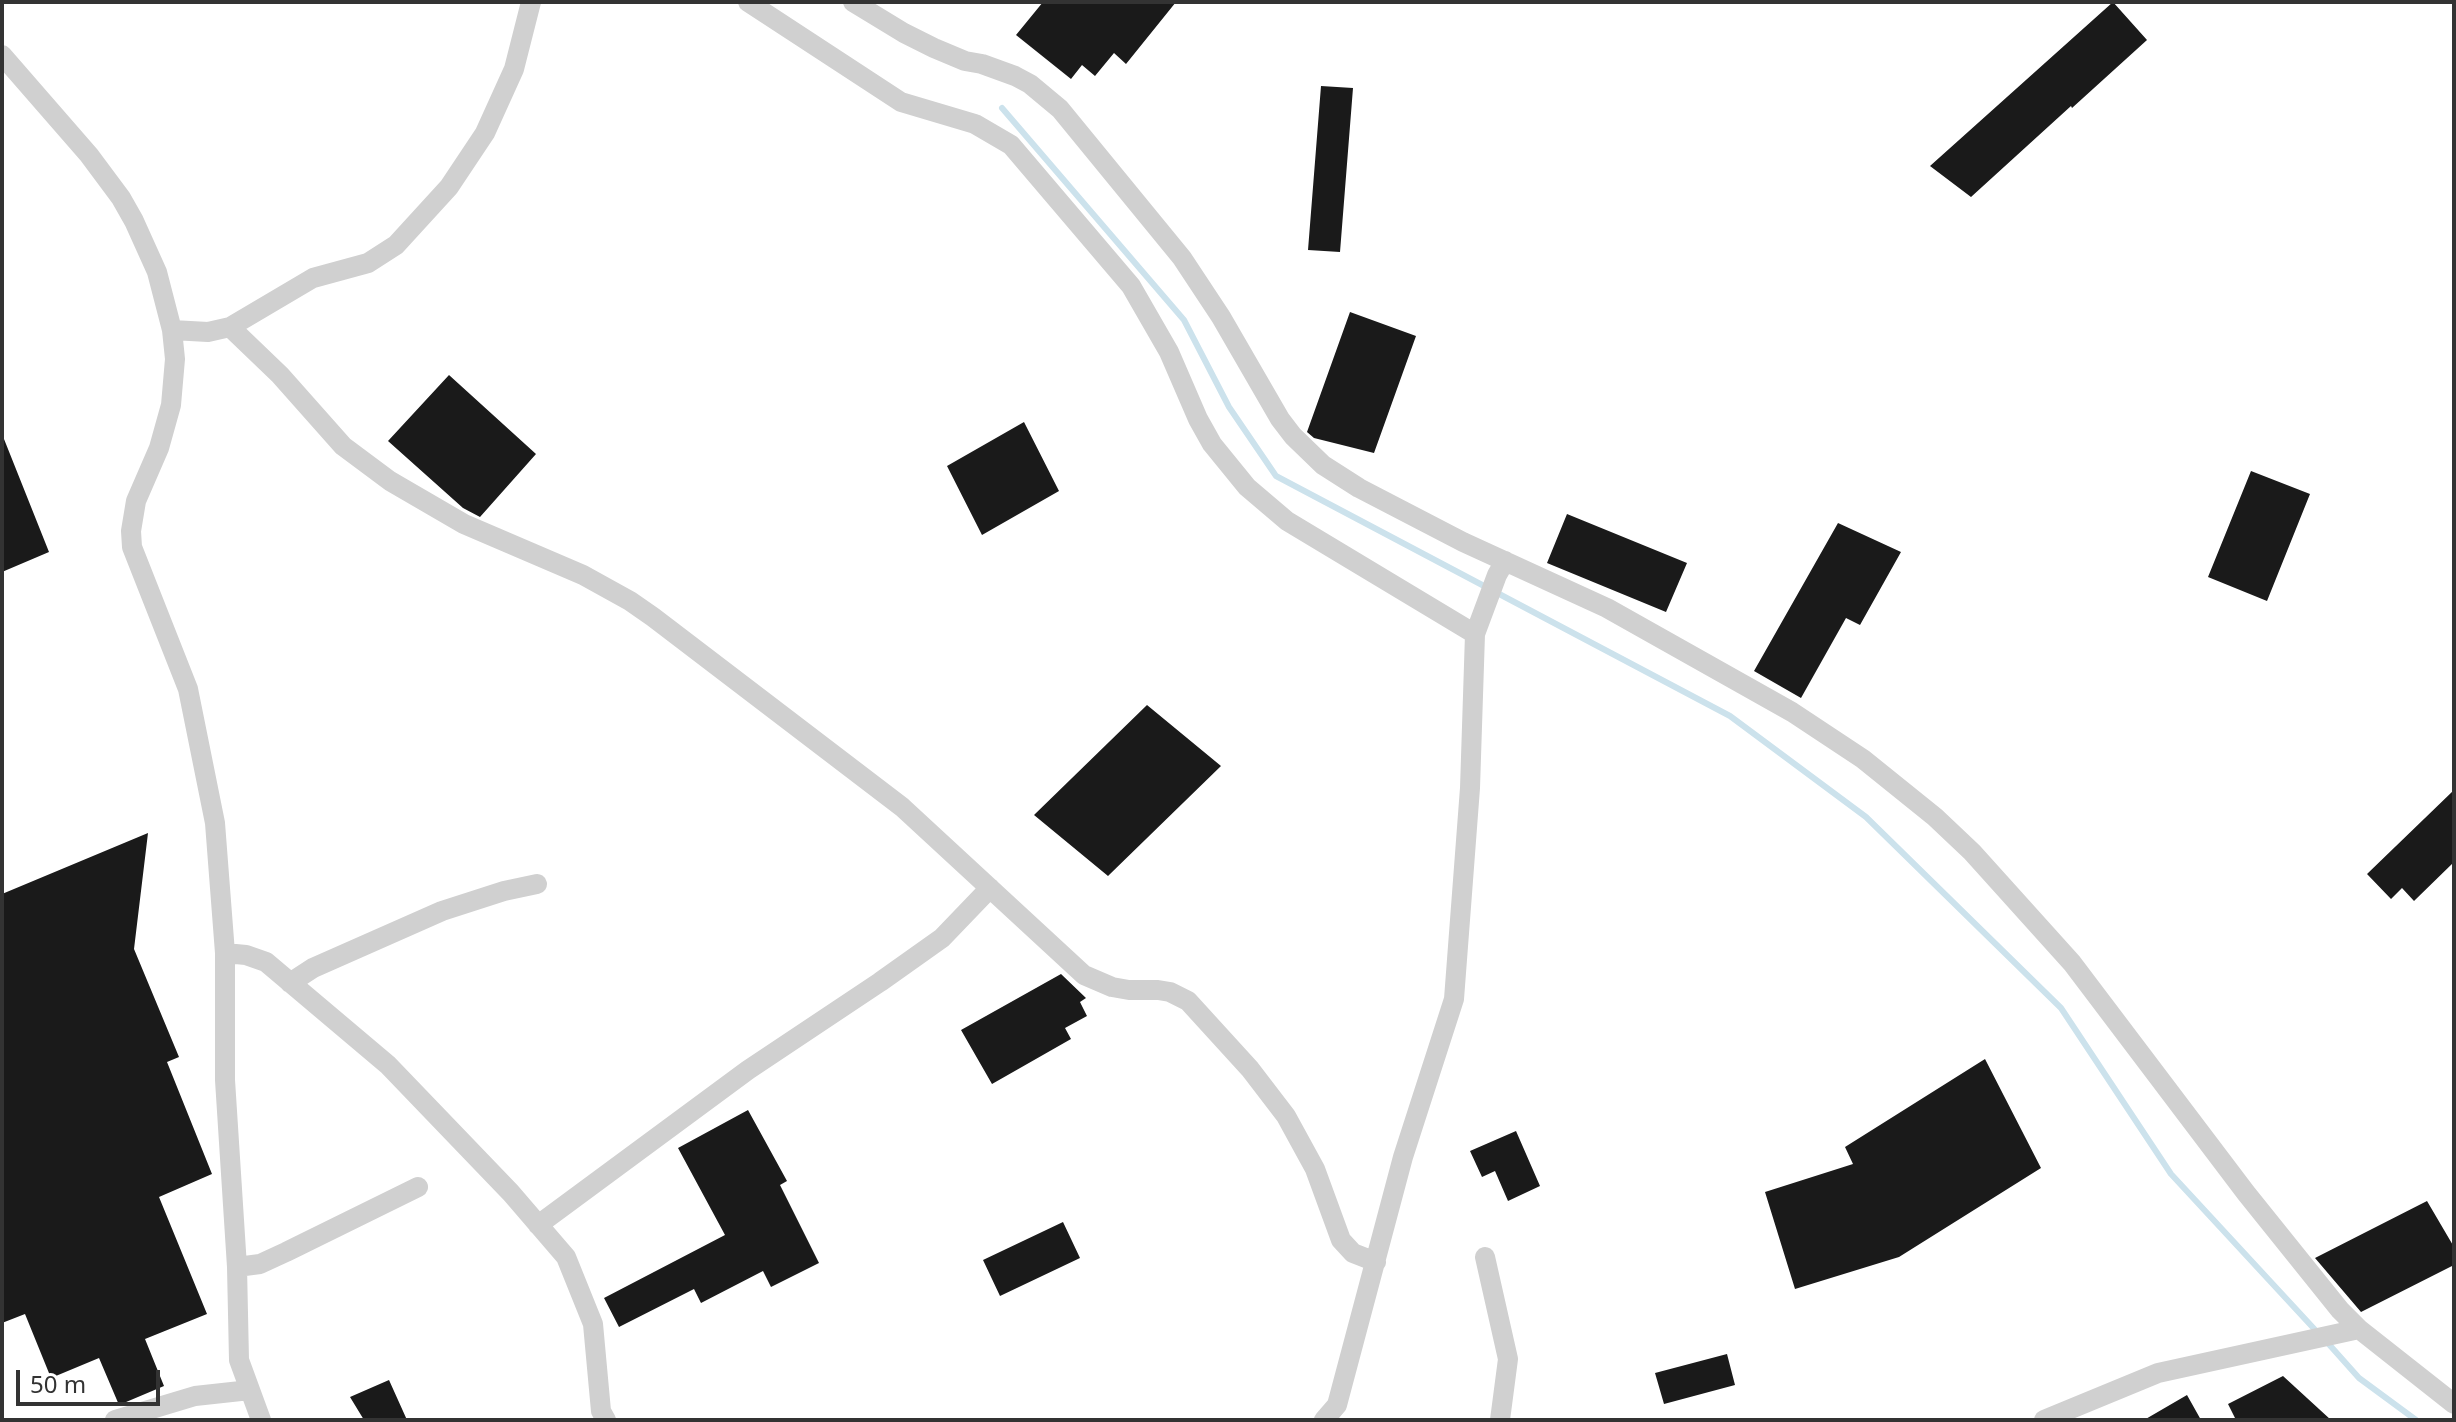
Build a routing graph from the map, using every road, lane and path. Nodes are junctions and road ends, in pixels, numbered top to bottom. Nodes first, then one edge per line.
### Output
1 (531, 2) edge
2 (748, 2) edge
3 (853, 2) edge
4 (2, 55) edge
5 (230, 327) junction
6 (172, 330) junction
7 (1501, 568) junction
8 (1478, 625) junction
9 (537, 884) dead end
10 (990, 888) junction
11 (225, 953) junction
12 (290, 983) junction
13 (418, 1187) dead end
14 (538, 1225) junction
15 (1485, 1257) dead end
16 (1376, 1262) junction
17 (237, 1267) junction
18 (2350, 1332) junction
19 (250, 1390) junction
20 (2454, 1404) edge
21 (115, 1420) edge
22 (261, 1420) edge
23 (606, 1420) edge
24 (1324, 1420) edge
25 (1500, 1420) edge
26 (2044, 1420) edge

1 - 5 street
2 - 8 street
3 - 7 street
4 - 6 street
5 - 6 street
5 - 10 street
6 - 11 street
7 - 8 street
7 - 18 street
8 - 16 street
9 - 12 street
10 - 14 street
10 - 16 street
11 - 12 street
11 - 17 street
12 - 14 street
13 - 17 street
14 - 23 street
15 - 25 street
16 - 24 street
17 - 19 street
18 - 20 street
18 - 26 street
19 - 21 street
19 - 22 street

